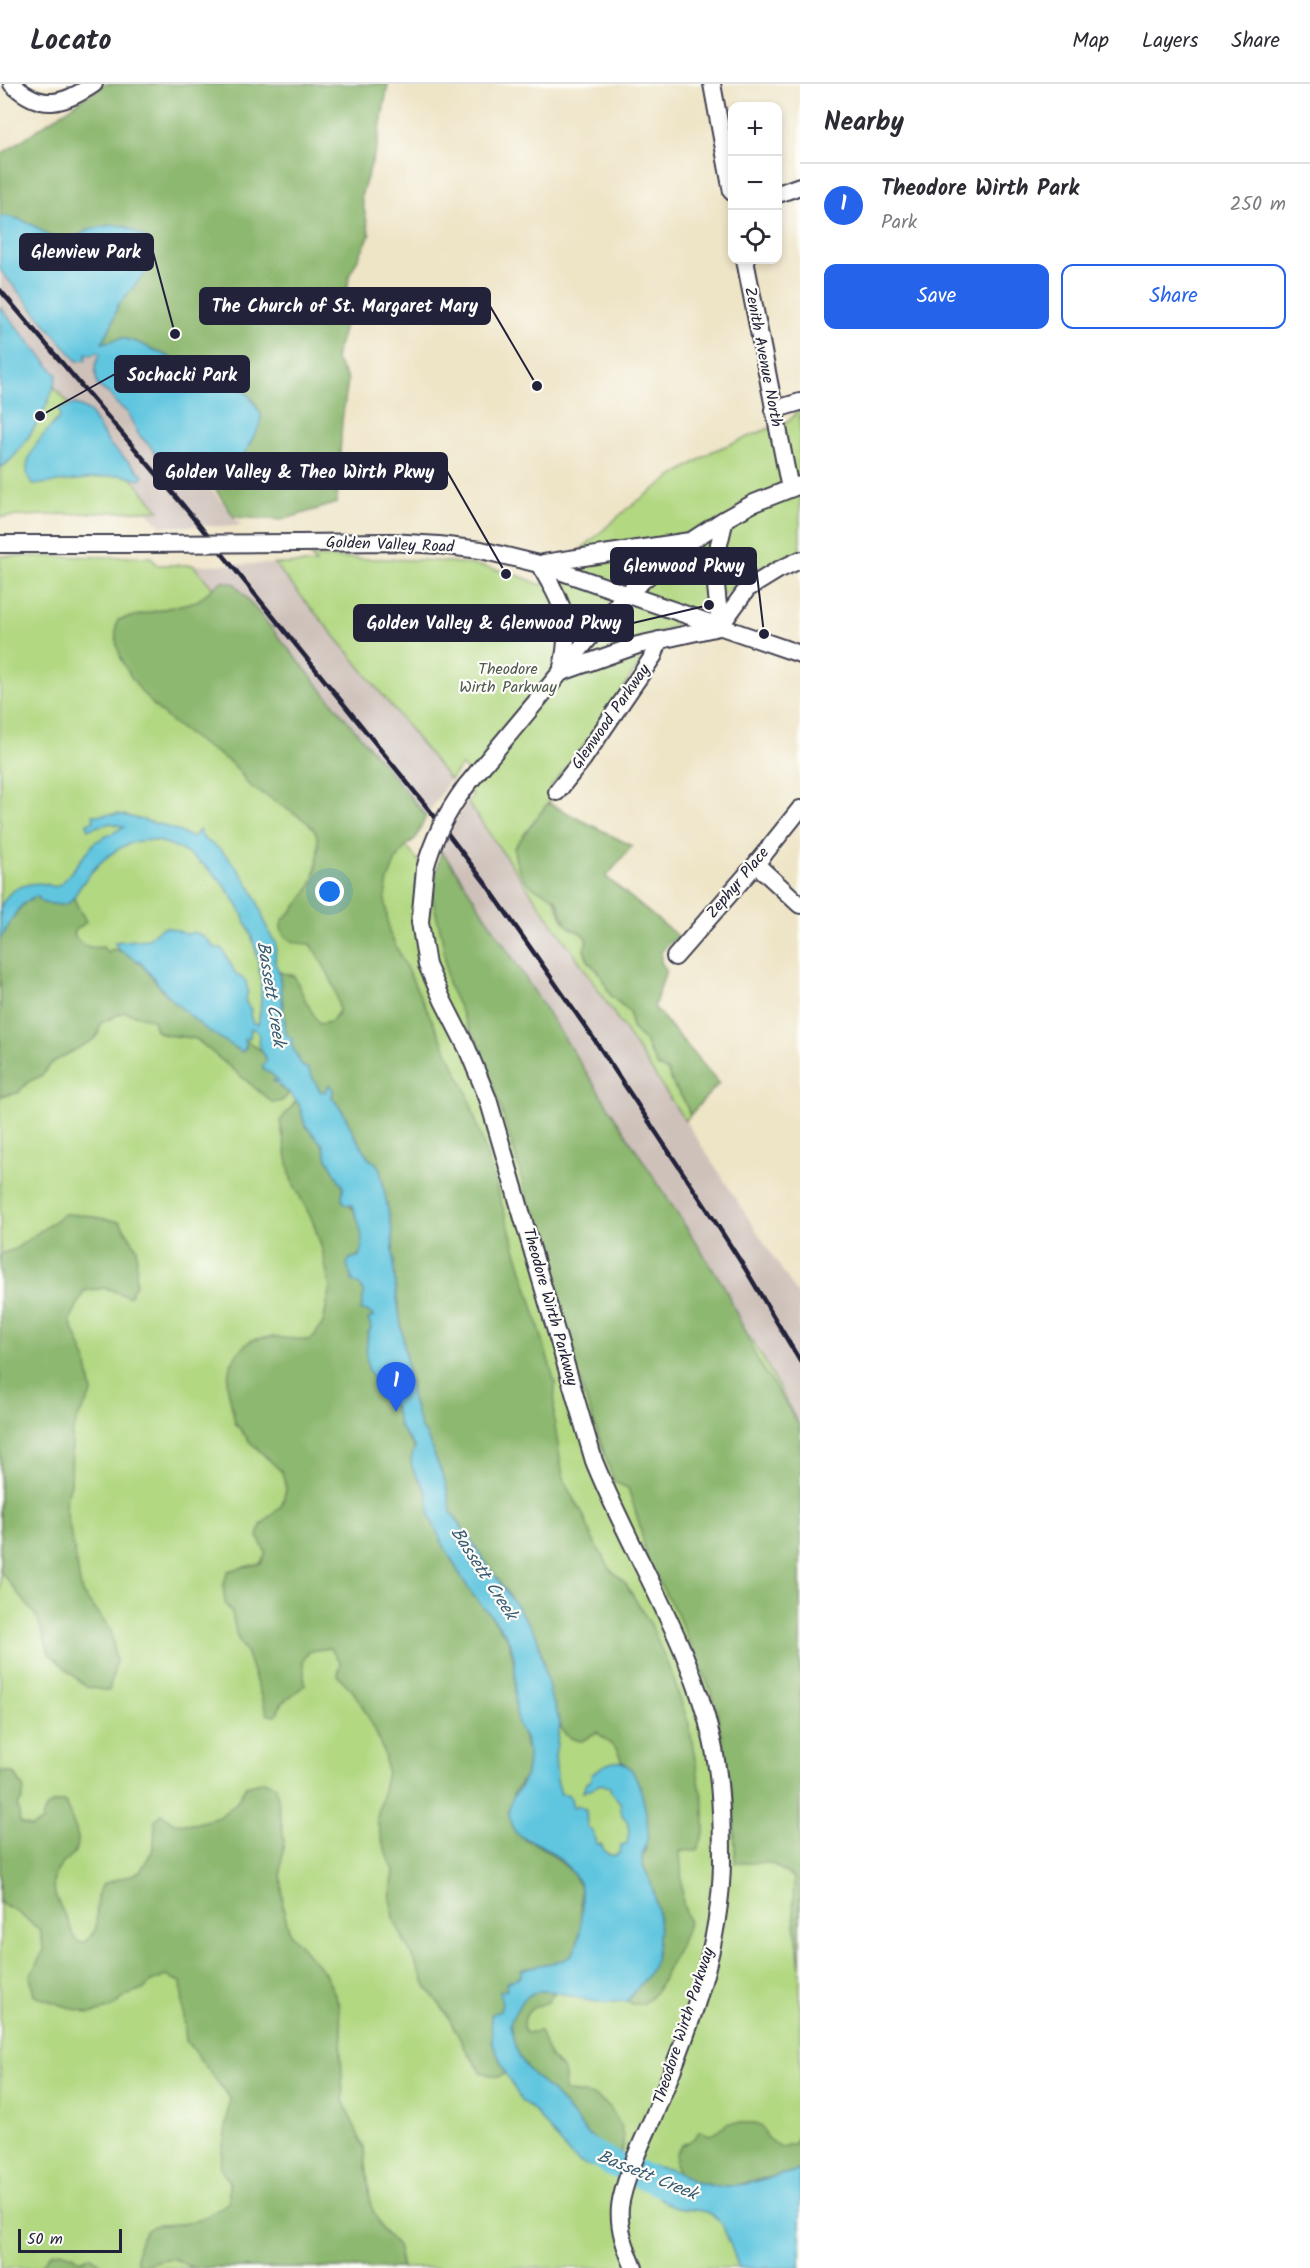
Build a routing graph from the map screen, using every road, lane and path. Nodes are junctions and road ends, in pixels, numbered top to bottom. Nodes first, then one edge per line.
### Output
1 (12, 84) edge
2 (93, 84) edge
3 (712, 84) edge
4 (728, 170) edge
5 (800, 186) edge
6 (782, 192) edge
7 (746, 264) edge
8 (800, 402) edge
9 (773, 410) junction
10 (795, 487) edge
11 (725, 519) junction
12 (691, 541) junction
13 (0, 544) edge
14 (800, 561) edge
15 (540, 564) junction
16 (625, 595) junction
17 (720, 626) junction
18 (659, 640) junction
19 (800, 654) edge
20 (561, 672) junction
21 (557, 792) dead end
22 (800, 808) edge
23 (756, 864) junction
24 (800, 905) edge
25 (675, 957) dead end
26 (634, 2268) edge

1 - 2 street
3 - 4 street
5 - 6 street
7 - 9 street, Zenith Avenue North
8 - 9 street
9 - 10 street, Zenith Avenue North
10 - 11 street, Theodore Wirth Parkway
11 - 12 street, Theodore Wirth Parkway
11 - 17 street
12 - 15 street
12 - 16 street, Theodore Wirth Parkway
13 - 15 street, Golden Valley Road, bridge
14 - 17 street
15 - 16 street, Golden Valley Road
15 - 20 street
16 - 17 street, Golden Valley Road
16 - 20 street, Theodore Wirth Parkway
17 - 18 street
17 - 19 street, Golden Valley Road
18 - 20 street
18 - 21 street, Glenwood Parkway
20 - 26 street, Theodore Wirth Parkway, bridge
22 - 23 street, Zephyr Place
23 - 24 street
23 - 25 street, Zephyr Place

